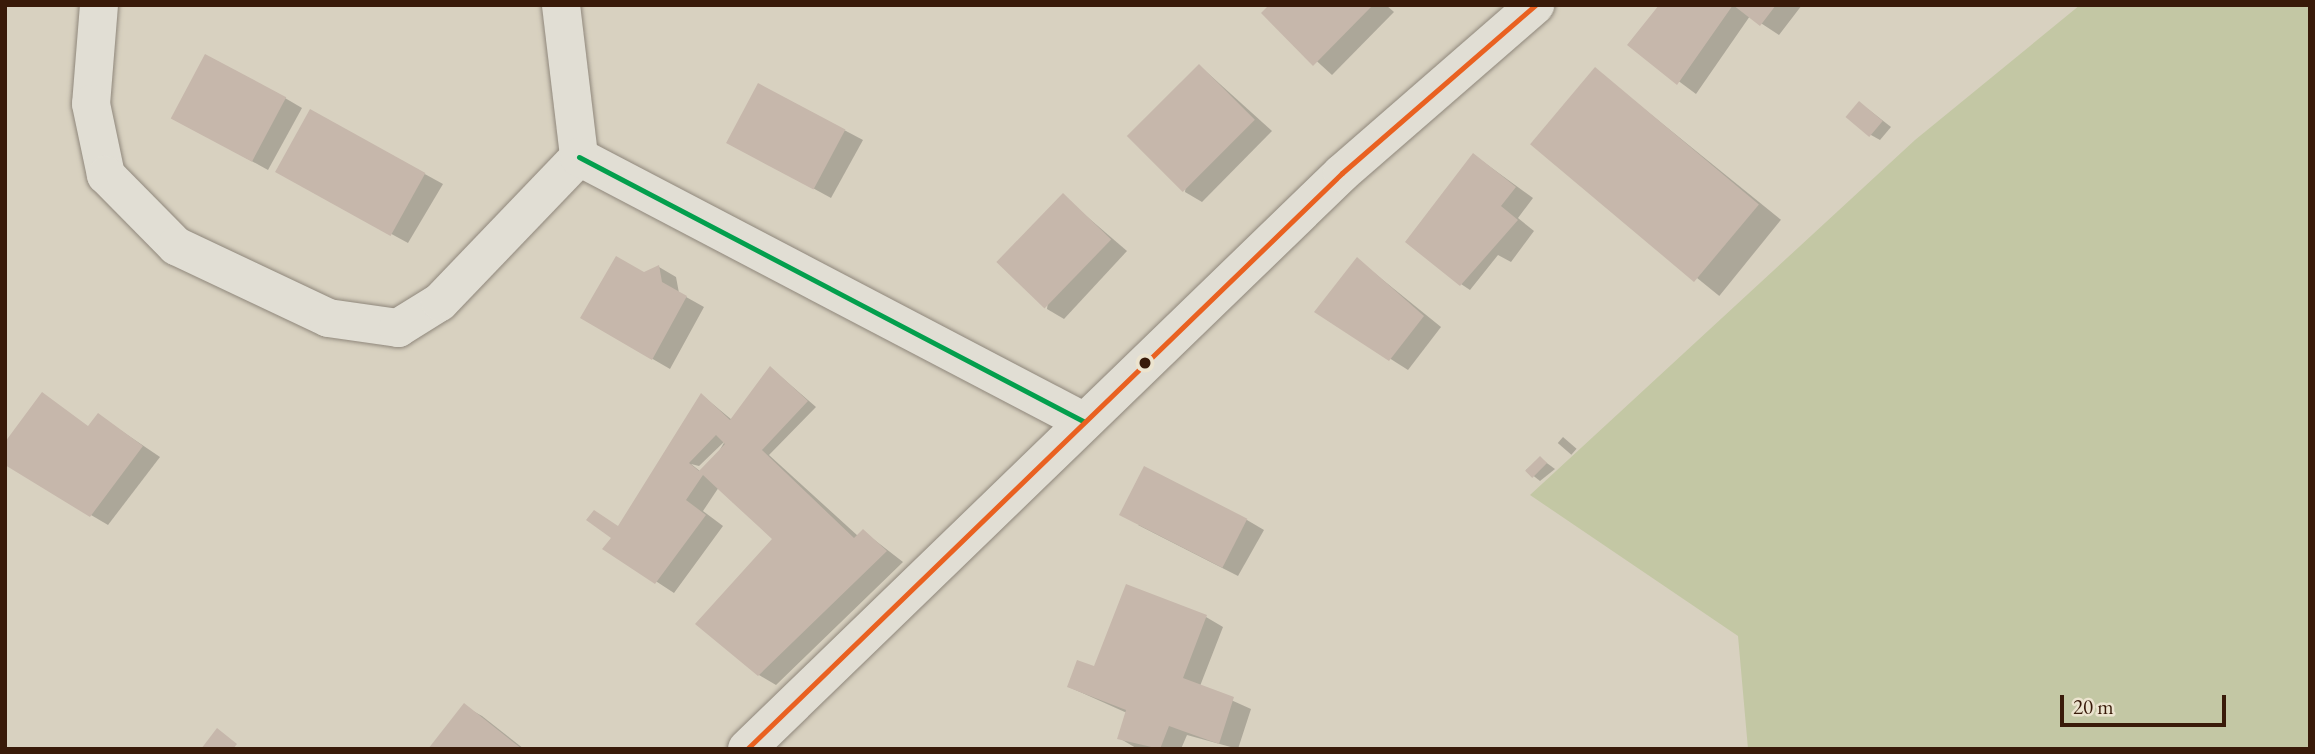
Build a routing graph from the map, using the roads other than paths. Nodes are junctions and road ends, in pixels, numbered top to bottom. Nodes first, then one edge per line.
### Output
1 (99, 5) edge
2 (561, 5) edge
3 (1535, 5) edge
4 (579, 157) junction
5 (1083, 421) junction
6 (747, 749) edge

1 - 4 street
2 - 4 street
3 - 5 street
4 - 5 street
5 - 6 street

